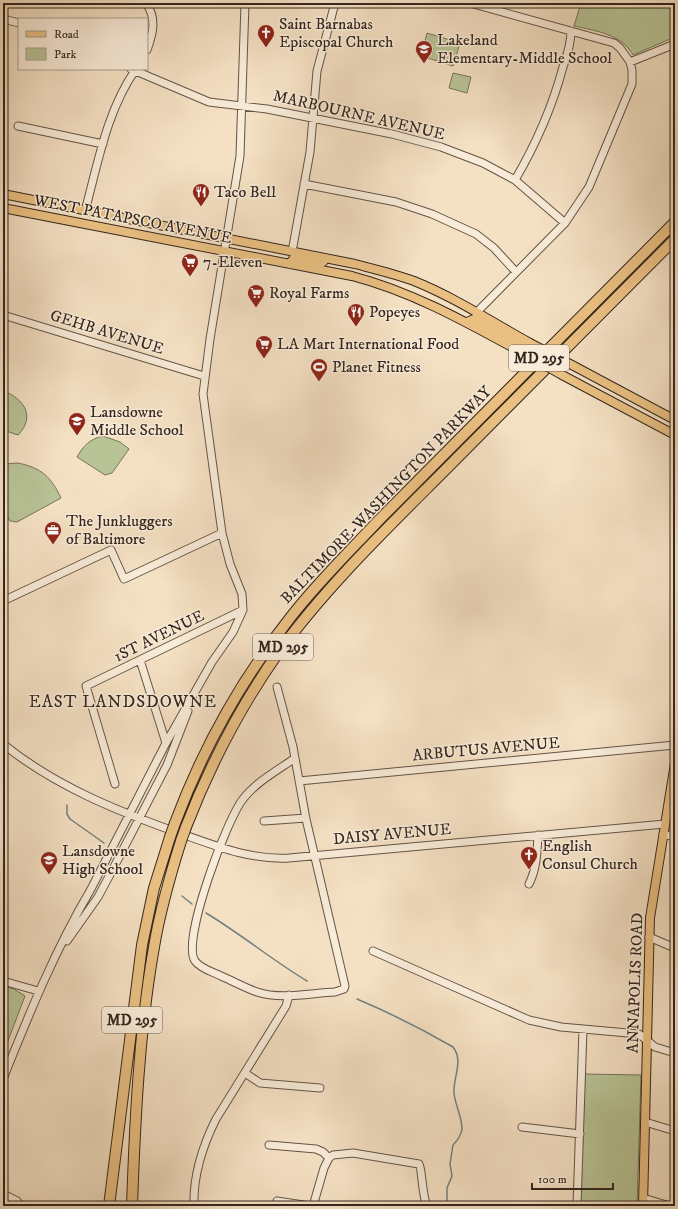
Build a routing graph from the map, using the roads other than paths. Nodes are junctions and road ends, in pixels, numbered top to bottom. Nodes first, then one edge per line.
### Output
1 (146, 3) edge
2 (245, 3) edge
3 (335, 3) edge
4 (470, 3) edge
5 (3, 19) edge
6 (18, 22) edge
7 (571, 31) junction
8 (675, 44) edge
9 (148, 45) edge
10 (630, 62) junction
11 (134, 70) edge
12 (243, 106) junction
13 (313, 118) junction
14 (18, 126) dead end
15 (103, 144) junction
16 (515, 180) junction
17 (304, 184) junction
18 (3, 194) edge
19 (3, 208) edge
20 (85, 211) junction
21 (675, 222) edge
22 (565, 223) junction
23 (228, 238) junction
24 (675, 239) edge
25 (225, 251) junction
26 (292, 252) junction
27 (326, 258) junction
28 (289, 264) junction
29 (516, 272) junction
30 (476, 313) junction
31 (3, 316) edge
32 (466, 322) junction
33 (530, 343) junction
34 (204, 376) junction
35 (675, 420) edge
36 (675, 435) edge
37 (222, 534) junction
38 (3, 601) edge
39 (243, 610) junction
40 (140, 660) junction
41 (277, 688) dead end
42 (196, 689) junction
43 (166, 742) junction
44 (3, 744) edge
45 (675, 745) edge
46 (295, 758) junction
47 (675, 763) edge
48 (299, 781) junction
49 (116, 784) dead end
50 (129, 815) junction
51 (306, 818) junction
52 (139, 819) junction
53 (264, 821) dead end
54 (665, 824) junction
55 (663, 834) junction
56 (538, 835) junction
57 (675, 837) edge
58 (218, 847) junction
59 (315, 855) junction
60 (529, 884) dead end
61 (649, 937) junction
62 (675, 948) edge
63 (373, 951) dead end
64 (57, 954) junction
65 (3, 981) edge
66 (38, 991) junction
67 (289, 995) junction
68 (583, 1029) junction
69 (646, 1040) junction
70 (675, 1053) edge
71 (245, 1073) junction
72 (3, 1080) edge
73 (320, 1088) dead end
74 (645, 1122) junction
75 (522, 1127) dead end
76 (675, 1131) edge
77 (580, 1134) junction
78 (269, 1145) dead end
79 (329, 1158) junction
80 (3, 1194) edge
81 (277, 1201) dead end
82 (643, 1202) edge
83 (21, 1206) edge
84 (109, 1206) edge
85 (132, 1206) edge
86 (194, 1206) edge
87 (310, 1206) edge
88 (313, 1206) edge
89 (427, 1206) edge
90 (577, 1206) edge
91 (670, 1206) edge

1 - 9 street
2 - 12 street
3 - 13 street
4 - 7 street
5 - 6 street
7 - 10 street
7 - 16 street
8 - 10 street
10 - 22 street
11 - 12 street, MARBOURNE AVENUE
11 - 15 street
12 - 13 street, MARBOURNE AVENUE
12 - 23 street
13 - 16 street, MARBOURNE AVENUE
13 - 17 street
14 - 15 street
15 - 20 street
16 - 22 street, MARBOURNE AVENUE
17 - 26 street
17 - 29 street
18 - 20 main road, WEST PATAPSCO AVENUE
19 - 25 main road, WEST PATAPSCO AVENUE
20 - 23 main road, WEST PATAPSCO AVENUE
21 - 84 highway, BALTIMORE-WASHINGTON PARKWAY / MD 295, bridge
22 - 29 street
23 - 25 street
23 - 26 main road, WEST PATAPSCO AVENUE
24 - 85 highway, BALTIMORE-WASHINGTON PARKWAY / MD 295, bridge
25 - 28 main road, WEST PATAPSCO AVENUE
25 - 34 street
26 - 27 main road, WEST PATAPSCO AVENUE
27 - 28 main road
27 - 30 main road, WEST PATAPSCO AVENUE
28 - 32 main road, WEST PATAPSCO AVENUE
29 - 30 street
30 - 33 main road, WEST PATAPSCO AVENUE
31 - 34 street, GEHB AVENUE
32 - 33 main road
32 - 36 main road, WEST PATAPSCO AVENUE, bridge
33 - 35 main road, WEST PATAPSCO AVENUE, bridge
34 - 37 street
37 - 38 street
37 - 39 street
39 - 40 street, 1ST AVENUE
39 - 42 street
40 - 43 street
40 - 49 street, 1ST AVENUE
41 - 46 street
42 - 43 street
42 - 52 street
43 - 50 street
44 - 50 street, DAISY AVENUE
45 - 48 street, ARBUTUS AVENUE
46 - 48 street
46 - 58 street
47 - 54 main road, ANNAPOLIS ROAD
48 - 51 street
50 - 52 street, DAISY AVENUE
50 - 64 street
51 - 53 street
51 - 59 street
52 - 58 street, DAISY AVENUE
52 - 64 street
54 - 55 main road, ANNAPOLIS ROAD
54 - 56 street, DAISY AVENUE
55 - 57 street
55 - 61 main road, ANNAPOLIS ROAD
56 - 59 street, DAISY AVENUE
56 - 60 street
58 - 59 street, DAISY AVENUE
58 - 67 street
59 - 67 street
61 - 62 street
61 - 69 main road, ANNAPOLIS ROAD
63 - 68 street
64 - 66 street
65 - 66 street
66 - 72 street
67 - 71 street
68 - 69 street
68 - 77 street
69 - 70 street
69 - 74 main road, ANNAPOLIS ROAD
71 - 73 street
71 - 86 street
74 - 76 street
74 - 82 main road, ANNAPOLIS ROAD
75 - 77 street
77 - 90 street
78 - 79 street
79 - 88 street
79 - 89 street
80 - 83 street
81 - 87 street
82 - 91 street

